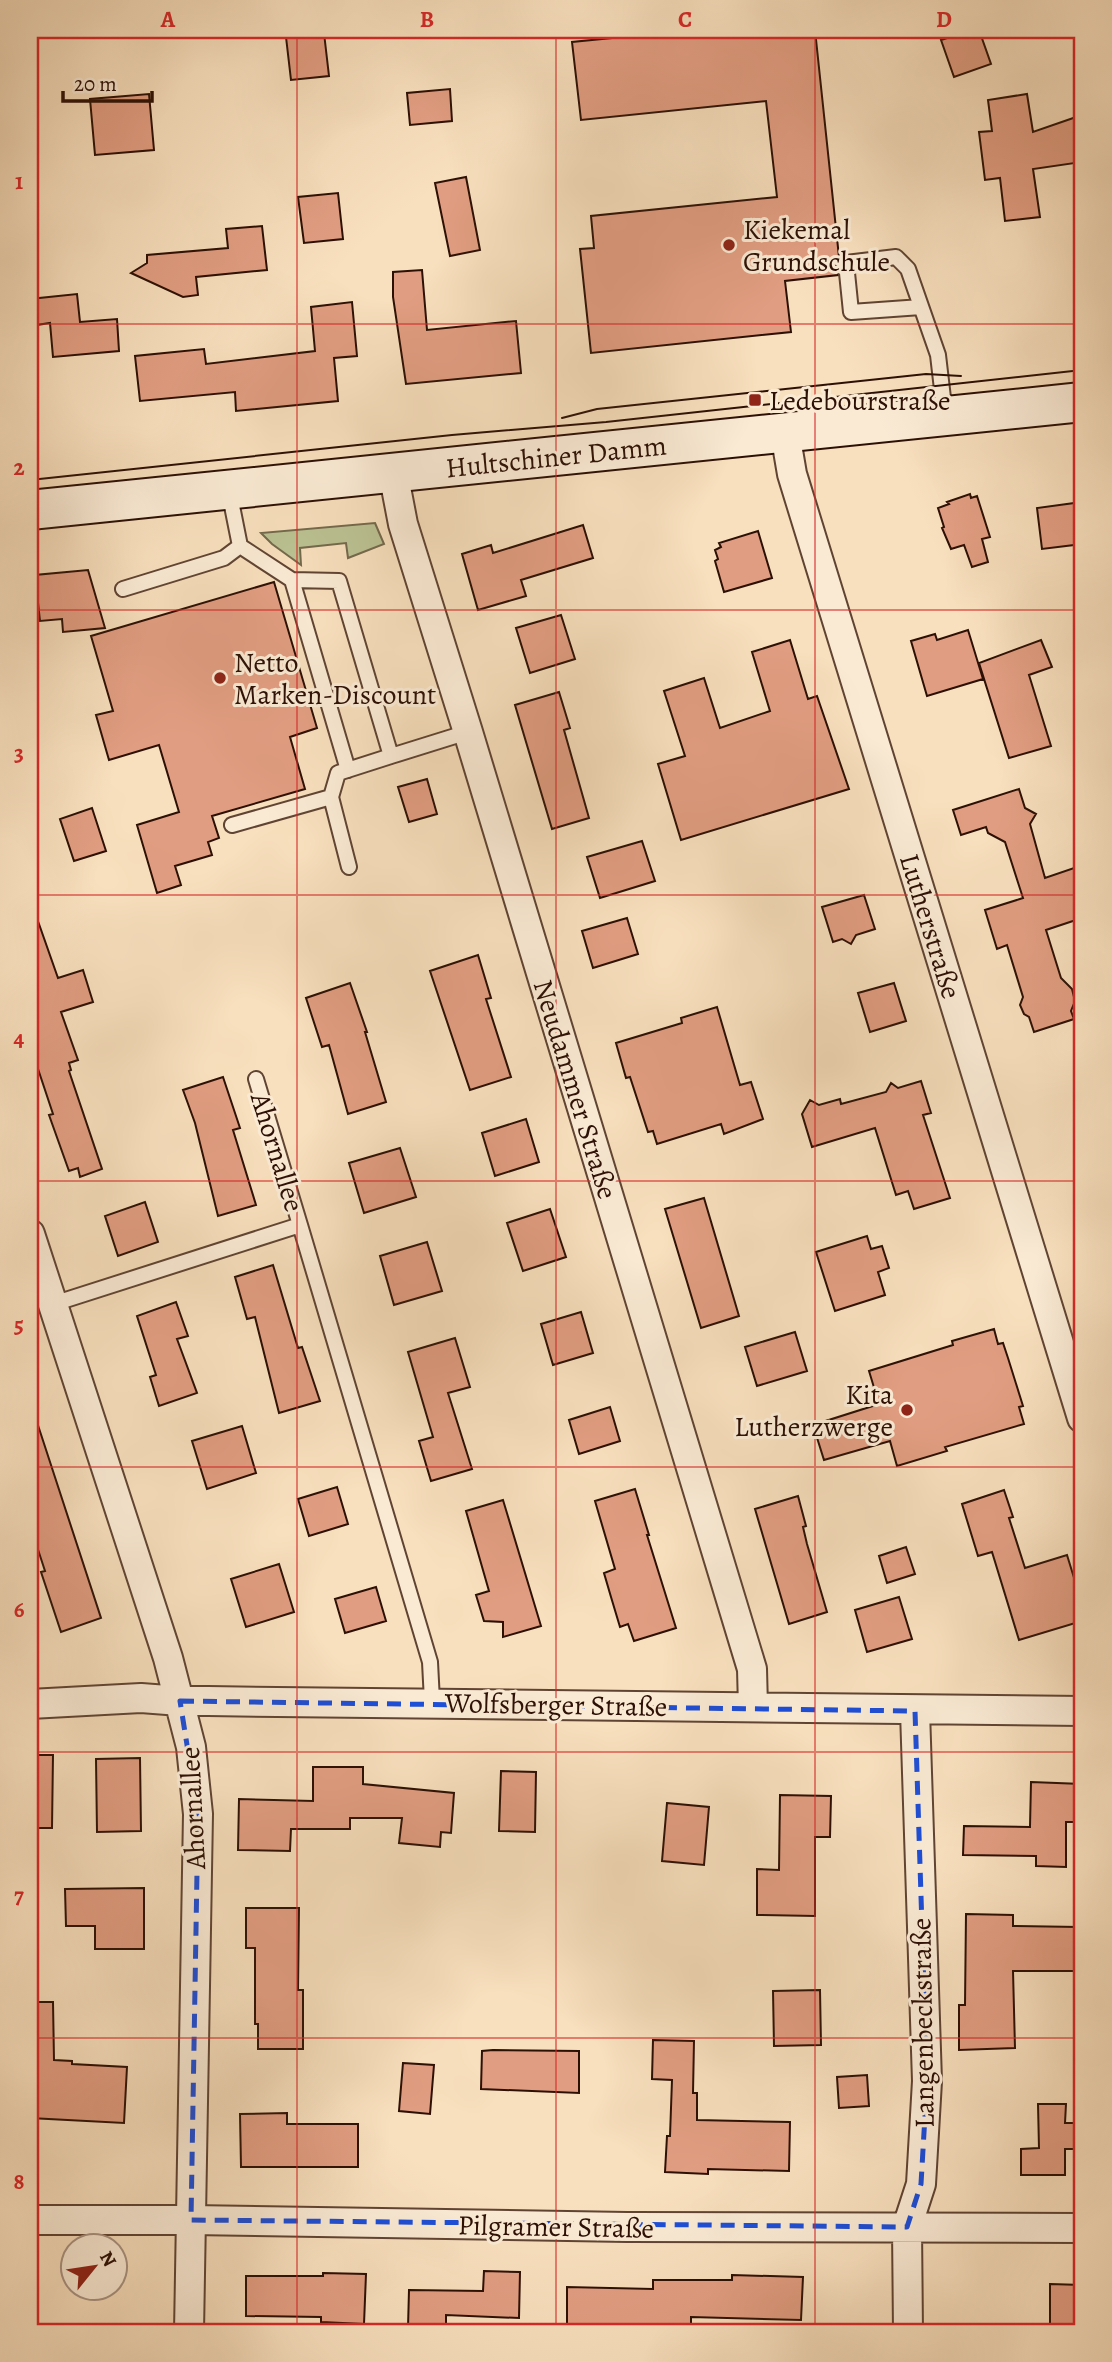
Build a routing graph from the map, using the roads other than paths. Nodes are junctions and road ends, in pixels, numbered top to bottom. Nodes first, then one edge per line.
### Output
1 (921, 307) junction
2 (1082, 402) edge
3 (945, 417) junction
4 (785, 433) junction
5 (393, 472) junction
6 (229, 489) junction
7 (30, 510) edge
8 (240, 546) junction
9 (292, 580) junction
10 (123, 589) dead end
11 (468, 732) junction
12 (391, 756) junction
13 (348, 769) junction
14 (331, 797) junction
15 (232, 825) dead end
16 (349, 867) dead end
17 (256, 1079) dead end
18 (300, 1225) junction
19 (30, 1234) edge
20 (53, 1304) junction
21 (1082, 1418) edge
22 (180, 1701) junction
23 (432, 1702) junction
24 (30, 1704) edge
25 (753, 1707) junction
26 (915, 1711) junction
27 (1082, 1711) edge
28 (30, 2220) edge
29 (191, 2220) junction
30 (907, 2227) junction
31 (1082, 2228) edge
32 (189, 2332) edge
33 (908, 2332) edge

1 - 1 lane
1 - 3 lane
2 - 3 main road, Hultschiner Damm
3 - 4 main road, Hultschiner Damm
4 - 5 main road, Hultschiner Damm
4 - 21 street, Lutherstraße
5 - 6 main road, Hultschiner Damm
5 - 11 street, Neudammer Straße
6 - 7 main road, Hultschiner Damm
6 - 8 lane
8 - 9 lane
8 - 10 lane
9 - 12 lane
9 - 13 lane
11 - 12 lane
11 - 25 street, Neudammer Straße
12 - 13 lane
13 - 14 lane
14 - 15 lane
14 - 16 lane
17 - 18 lane, Ahornallee
18 - 20 lane, Ahornallee
18 - 23 lane, Ahornallee
19 - 20 street, Ahornallee
20 - 22 street, Ahornallee
22 - 23 street, Wolfsberger Straße
22 - 24 street, Wolfsberger Straße
22 - 29 street, Ahornallee
23 - 25 street, Wolfsberger Straße
25 - 26 street, Wolfsberger Straße
26 - 27 street, Wolfsberger Straße
26 - 30 street, Langenbeckstraße
28 - 29 street, Pilgramer Straße
29 - 30 street, Pilgramer Straße
29 - 32 street, Ahornallee
30 - 31 street, Pilgramer Straße
30 - 33 street, Langenbeckstraße

